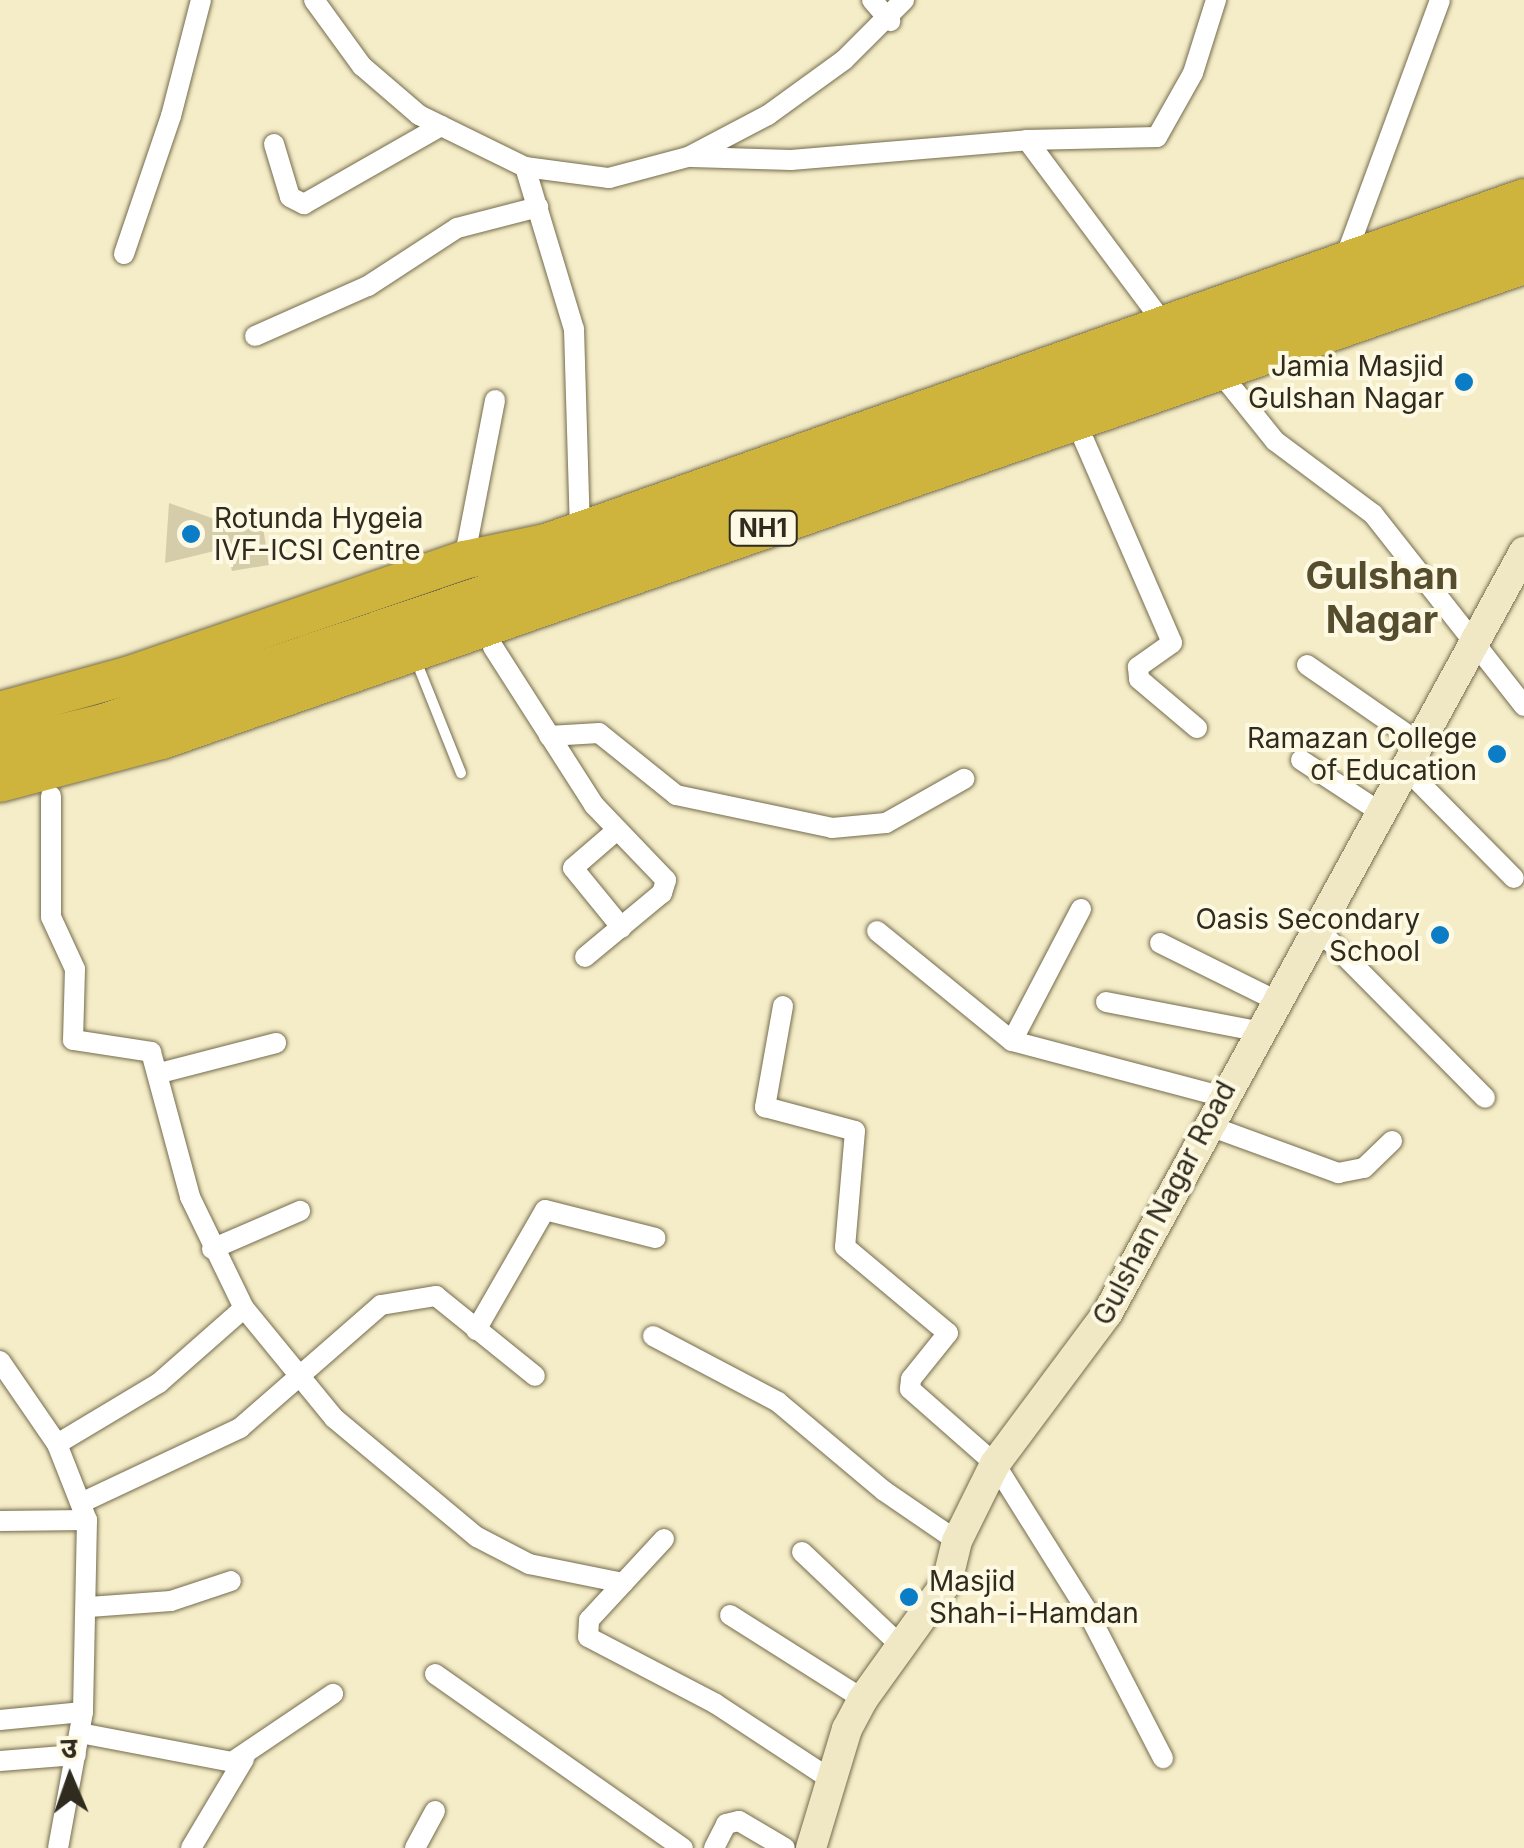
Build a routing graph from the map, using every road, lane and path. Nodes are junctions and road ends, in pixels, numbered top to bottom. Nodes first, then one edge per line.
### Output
1 (201, 0) edge
2 (314, 0) edge
3 (872, 0) edge
4 (904, 0) edge
5 (1216, 0) edge
6 (1440, 0) edge
7 (890, 21) junction
8 (440, 126) junction
9 (1027, 140) junction
10 (274, 144) dead end
11 (688, 157) junction
12 (525, 167) junction
13 (1524, 198) edge
14 (538, 206) junction
15 (1524, 231) edge
16 (124, 254) dead end
17 (1344, 261) junction
18 (1524, 265) edge
19 (1524, 290) edge
20 (1164, 324) junction
21 (255, 336) dead end
22 (1224, 378) junction
23 (495, 400) dead end
24 (1083, 438) junction
25 (573, 544) junction
26 (1524, 552) edge
27 (464, 560) junction
28 (1473, 645) junction
29 (493, 647) junction
30 (416, 662) junction
31 (1307, 665) dead end
32 (1524, 706) edge
33 (0, 711) edge
34 (1197, 728) dead end
35 (549, 736) junction
36 (1421, 744) junction
37 (0, 748) edge
38 (1301, 760) dead end
39 (1409, 772) junction
40 (462, 773) dead end
41 (964, 779) dead end
42 (0, 783) edge
43 (51, 796) junction
44 (0, 804) edge
45 (1383, 814) junction
46 (617, 830) junction
47 (1514, 878) dead end
48 (1081, 909) dead end
49 (622, 928) junction
50 (876, 930) dead end
51 (1320, 930) junction
52 (1160, 943) dead end
53 (585, 957) dead end
54 (1276, 1000) junction
55 (1106, 1002) dead end
56 (783, 1006) dead end
57 (1257, 1030) junction
58 (1012, 1042) junction
59 (276, 1043) dead end
60 (160, 1073) junction
61 (1220, 1096) junction
62 (1485, 1098) dead end
63 (1207, 1126) junction
64 (1392, 1141) dead end
65 (300, 1211) dead end
66 (656, 1238) dead end
67 (212, 1249) junction
68 (244, 1308) junction
69 (476, 1330) junction
70 (653, 1336) dead end
71 (0, 1361) edge
72 (535, 1376) dead end
73 (300, 1377) junction
74 (57, 1444) junction
75 (995, 1464) junction
76 (85, 1511) junction
77 (0, 1521) edge
78 (664, 1539) dead end
79 (957, 1541) junction
80 (802, 1552) dead end
81 (231, 1581) dead end
82 (623, 1583) junction
83 (89, 1607) junction
84 (730, 1615) dead end
85 (898, 1644) junction
86 (435, 1674) dead end
87 (333, 1694) dead end
88 (863, 1699) junction
89 (0, 1720) edge
90 (82, 1722) junction
91 (76, 1755) junction
92 (1163, 1758) dead end
93 (244, 1759) junction
94 (0, 1761) edge
95 (830, 1779) junction
96 (435, 1811) dead end
97 (58, 1848) edge
98 (191, 1848) edge
99 (416, 1848) edge
100 (683, 1848) edge
101 (714, 1848) edge
102 (784, 1848) edge
103 (811, 1848) edge

1 - 16 street
2 - 8 street
3 - 7 street
4 - 7 street
5 - 9 street
6 - 17 street
7 - 11 street
8 - 10 street
8 - 12 street
9 - 11 street
9 - 20 street
11 - 12 street
12 - 14 street
13 - 17 highway
14 - 21 street
14 - 25 street
15 - 25 highway, NH1
17 - 20 highway
18 - 22 highway, NH1
19 - 22 highway
20 - 25 highway
22 - 24 highway
22 - 28 street
22 - 30 highway, NH1
23 - 27 street
24 - 29 highway
24 - 34 street
25 - 27 highway
25 - 37 highway, NH1
26 - 28 street, Gulshan Nagar Road
27 - 33 highway
28 - 32 street
28 - 36 street, Gulshan Nagar Road
29 - 30 highway
29 - 35 street
30 - 40 lane
30 - 42 highway, NH1
30 - 43 highway
31 - 36 street
35 - 41 street
35 - 46 street
36 - 39 street, Gulshan Nagar Road
38 - 45 street
39 - 45 street, Gulshan Nagar Road
39 - 47 street
43 - 44 highway
43 - 60 street
45 - 51 street, Gulshan Nagar Road
46 - 49 street
46 - 49 street
48 - 58 street
49 - 53 street
50 - 58 street
51 - 54 street, Gulshan Nagar Road
51 - 62 street
52 - 54 street
54 - 57 street, Gulshan Nagar Road
55 - 57 street
56 - 75 street
57 - 61 street, Gulshan Nagar Road
58 - 61 street
59 - 60 street
60 - 67 street
61 - 63 street, Gulshan Nagar Road
63 - 64 street
63 - 75 street, Gulshan Nagar Road
65 - 67 street
66 - 69 street
67 - 68 street
68 - 73 street
68 - 74 street
69 - 72 street
69 - 73 street
70 - 79 street
71 - 74 street
73 - 76 street
73 - 82 street
74 - 76 street
75 - 79 street, Gulshan Nagar Road
75 - 92 street
76 - 77 street
76 - 83 street
78 - 82 street
79 - 85 street, Gulshan Nagar Road
80 - 85 street
81 - 83 street
82 - 95 street
83 - 90 street
84 - 88 street
85 - 88 street, Gulshan Nagar Road
86 - 100 street
87 - 93 street
88 - 95 street, Gulshan Nagar Road
89 - 90 street
90 - 91 street
90 - 93 street
91 - 94 street
91 - 97 street
93 - 98 street
95 - 103 street, Gulshan Nagar Road
96 - 99 street
101 - 102 street

